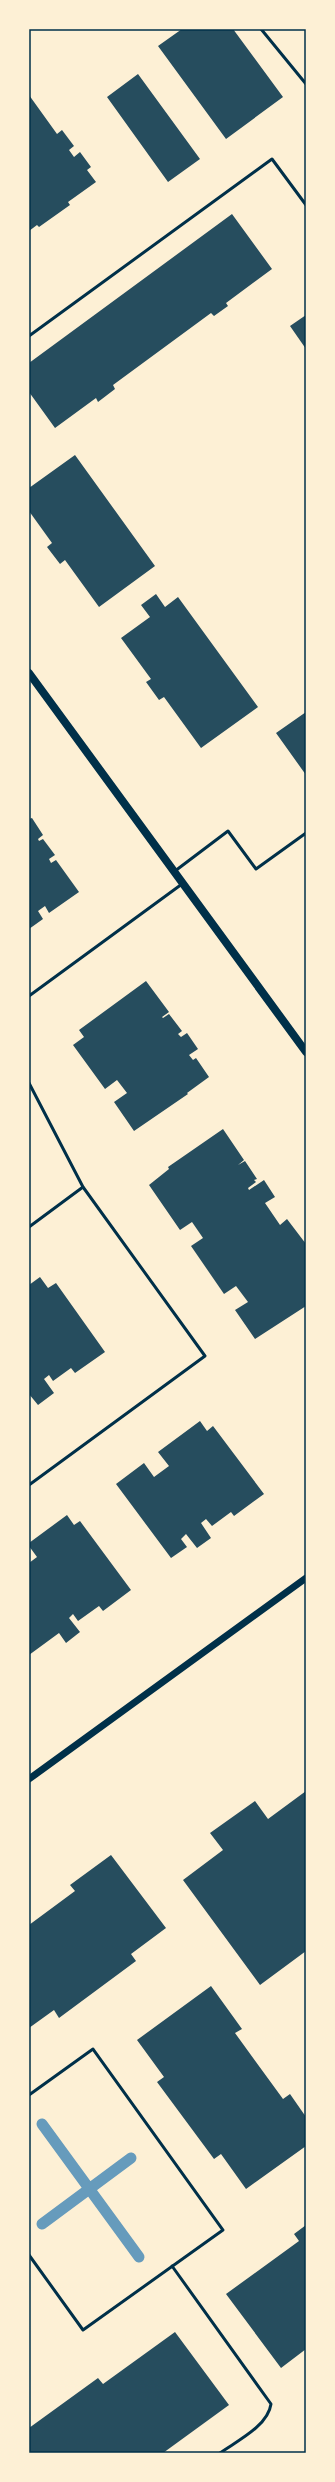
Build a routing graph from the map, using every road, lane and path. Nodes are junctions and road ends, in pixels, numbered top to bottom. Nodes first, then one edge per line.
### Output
1 (261, 29) edge
2 (306, 84) edge
3 (306, 205) edge
4 (29, 336) edge
5 (29, 673) edge
6 (306, 833) edge
7 (173, 872) junction
8 (182, 884) junction
9 (29, 996) edge
10 (306, 1052) edge
11 (29, 1083) edge
12 (83, 1187) junction
13 (29, 1226) edge
14 (29, 1485) edge
15 (306, 1578) edge
16 (29, 1779) edge
17 (29, 2095) edge
18 (29, 2255) edge
19 (172, 2266) junction
20 (220, 2453) edge

1 - 2 lane
3 - 4 lane
5 - 7 main road
6 - 7 lane
7 - 8 main road
8 - 9 lane
8 - 10 main road
11 - 12 lane
12 - 13 lane
12 - 14 lane
15 - 16 street
17 - 19 lane
18 - 19 lane
19 - 20 lane

